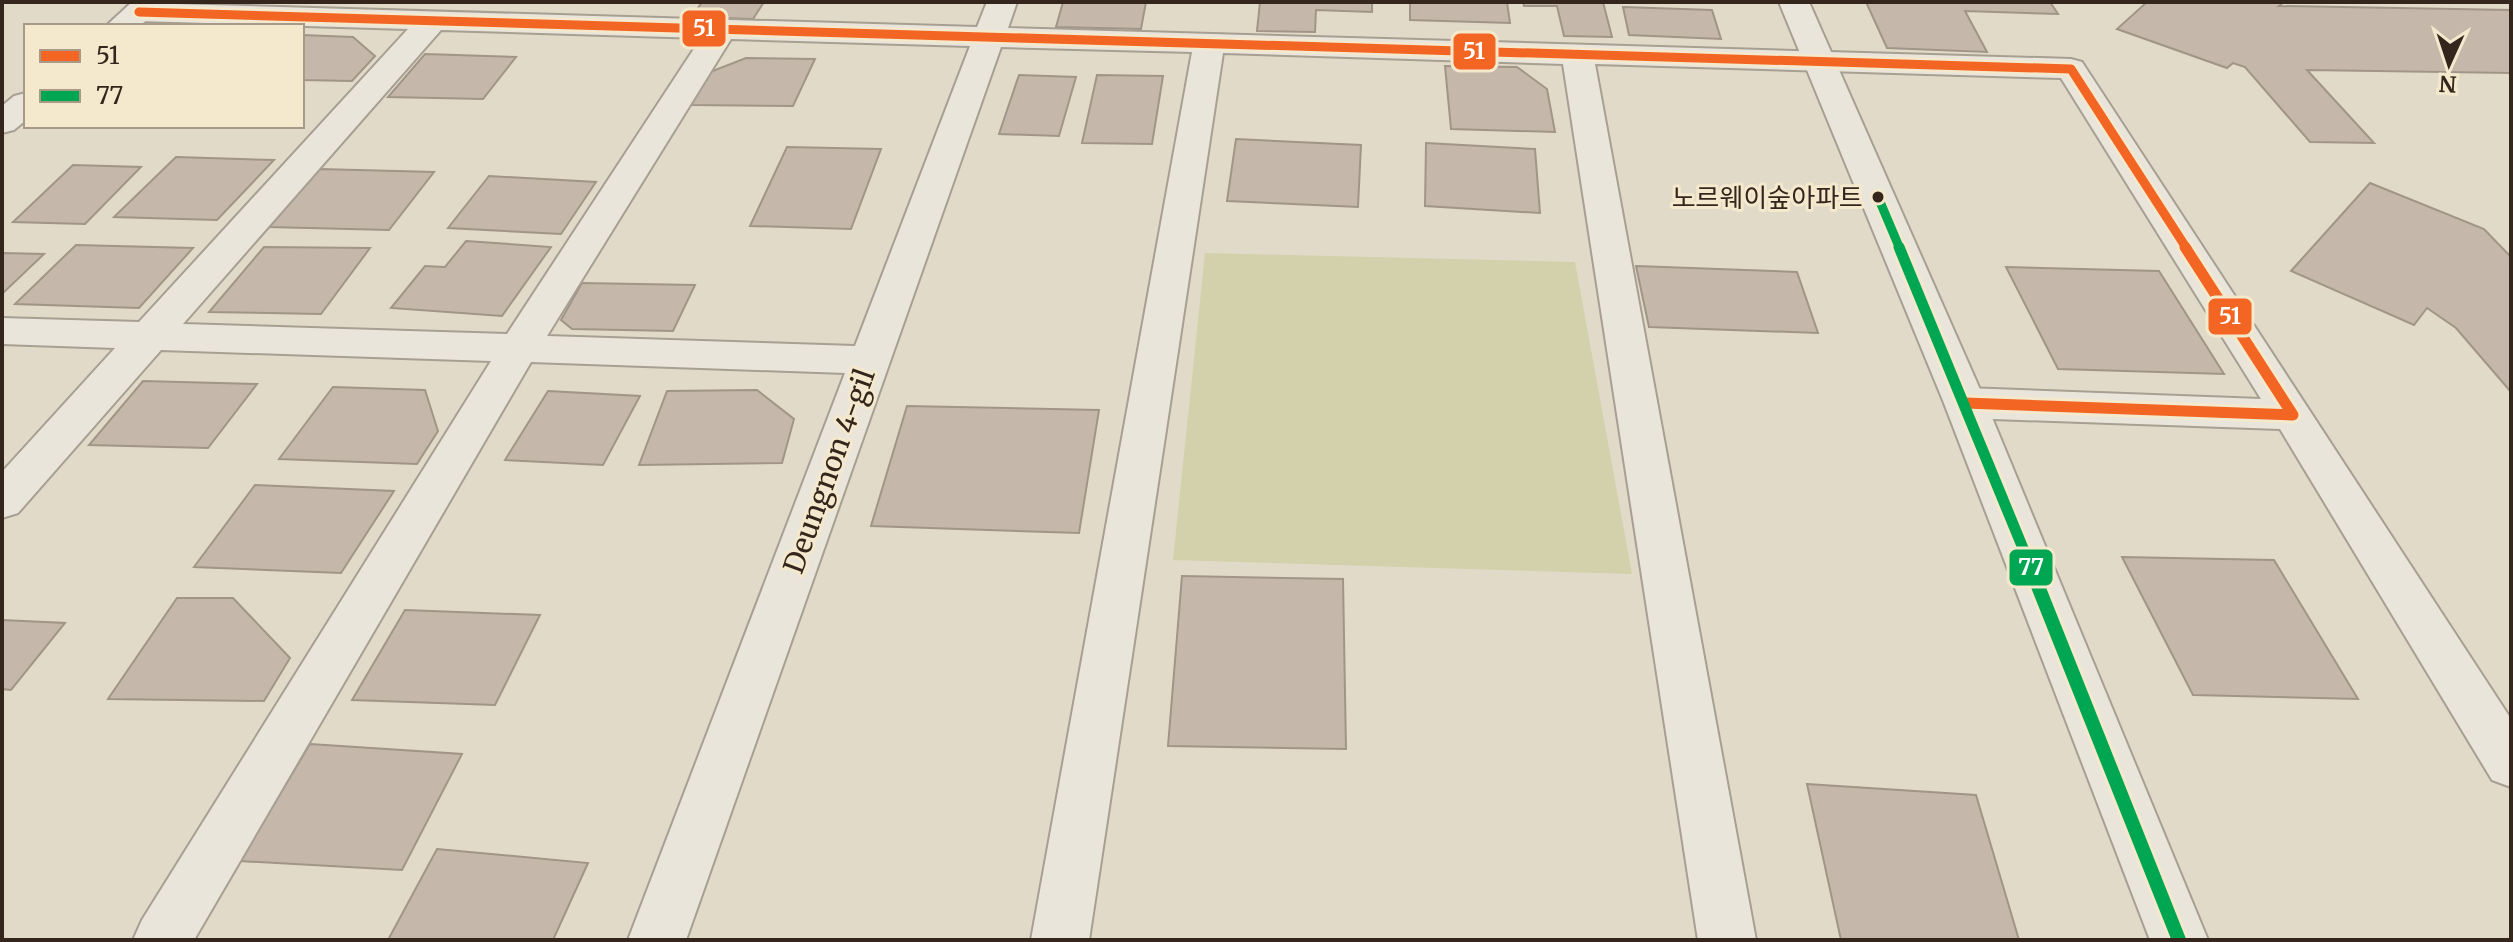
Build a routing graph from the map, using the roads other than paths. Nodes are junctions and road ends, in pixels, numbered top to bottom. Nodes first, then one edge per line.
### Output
1 (1794, 2) edge
2 (137, 13) edge
3 (996, 19) edge
4 (433, 20) junction
5 (722, 29) junction
6 (1209, 43) junction
7 (1577, 54) junction
8 (1821, 61) junction
9 (24, 105) edge
10 (2, 123) edge
11 (2, 331) edge
12 (151, 336) junction
13 (519, 348) junction
14 (870, 360) junction
15 (1965, 403) junction
16 (2293, 415) junction
17 (2, 501) edge
18 (2511, 764) edge
19 (162, 940) edge
20 (657, 940) edge
21 (1060, 940) edge
22 (1727, 940) edge
23 (2179, 940) edge

1 - 8 street
2 - 4 street
3 - 5 street
3 - 6 street
3 - 14 street, Deungnon 4-gil
4 - 5 street
4 - 12 street
5 - 13 street
6 - 7 street
6 - 21 street
7 - 8 street
7 - 22 street
8 - 15 street
8 - 16 street
9 - 10 street
11 - 12 street
12 - 13 street
12 - 17 street
13 - 14 street
13 - 19 street
14 - 20 street, Deungnon 4-gil
15 - 16 street
15 - 23 street
16 - 18 street

